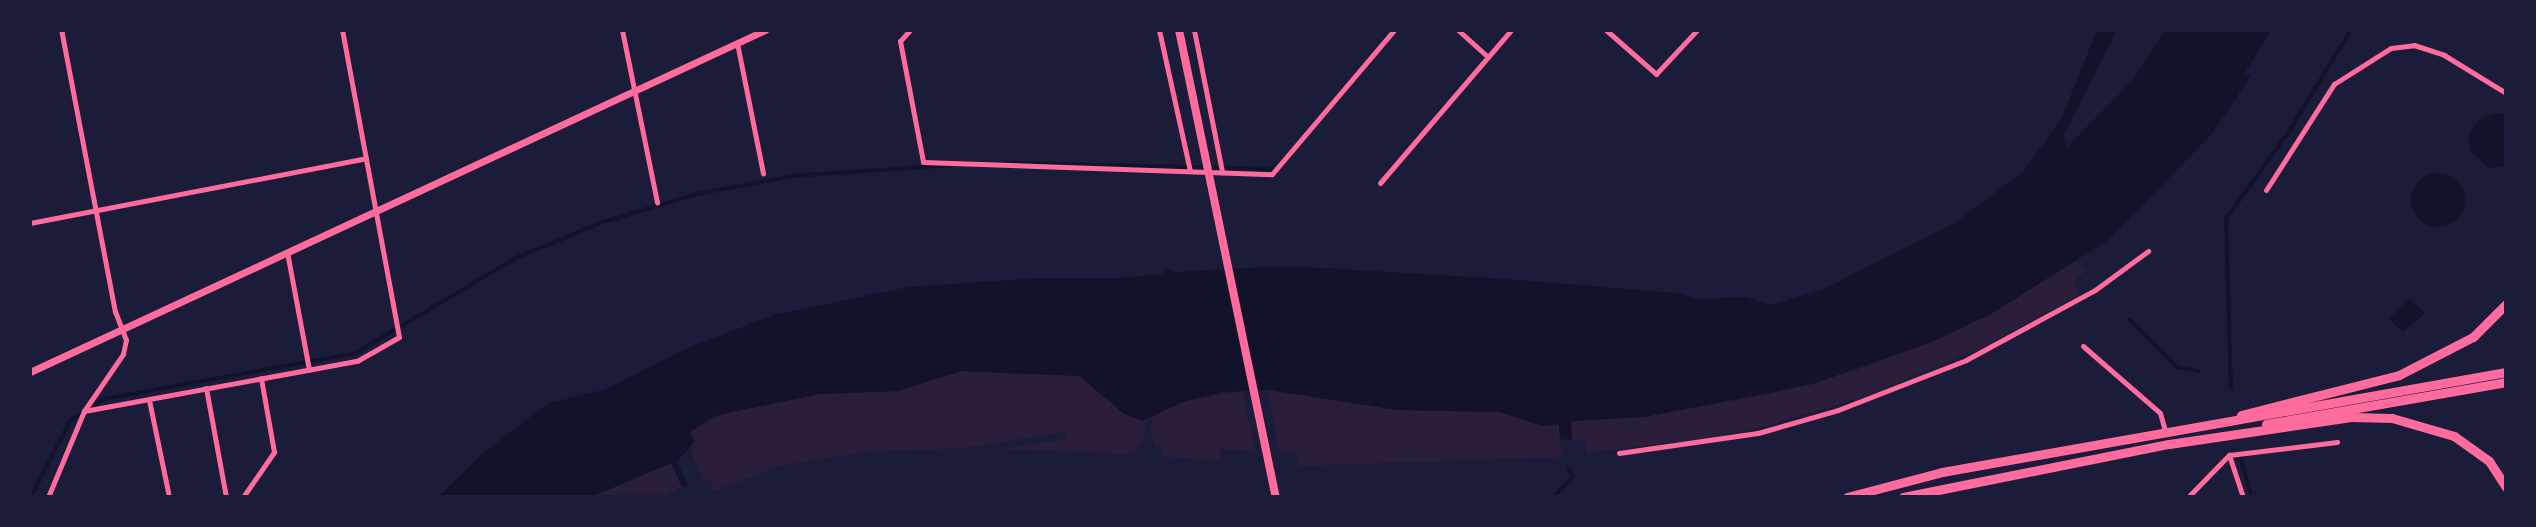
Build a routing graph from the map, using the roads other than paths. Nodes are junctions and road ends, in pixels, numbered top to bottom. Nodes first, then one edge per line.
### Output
1 (61, 30) edge
2 (342, 30) edge
3 (622, 30) edge
4 (765, 30) edge
5 (910, 30) edge
6 (1159, 30) edge
7 (1179, 30) edge
8 (1194, 30) edge
9 (1394, 30) edge
10 (1458, 30) edge
11 (1511, 30) edge
12 (1697, 30) edge
13 (1611, 31) edge
14 (737, 43) junction
15 (1488, 57) junction
16 (634, 91) junction
17 (2506, 93) edge
18 (366, 158) junction
19 (1190, 171) junction
20 (1222, 172) junction
21 (763, 173) dead end
22 (1380, 183) dead end
23 (2266, 190) dead end
24 (656, 202) dead end
25 (96, 209) junction
26 (377, 210) junction
27 (30, 223) edge
28 (2148, 251) dead end
29 (287, 252) junction
30 (2506, 304) edge
31 (121, 329) junction
32 (2082, 346) dead end
33 (309, 370) junction
34 (30, 372) edge
35 (2506, 372) edge
36 (261, 378) junction
37 (2506, 382) edge
38 (206, 388) junction
39 (149, 400) junction
40 (84, 411) junction
41 (2236, 418) junction
42 (2165, 430) junction
43 (2238, 432) junction
44 (2337, 442) dead end
45 (1619, 453) dead end
46 (2229, 455) junction
47 (2506, 487) edge
48 (1931, 494) edge
49 (48, 497) edge
50 (169, 497) edge
51 (226, 497) edge
52 (243, 497) edge
53 (1276, 497) edge
54 (1847, 497) edge
55 (1903, 497) edge
56 (2188, 497) edge
57 (2243, 497) edge

1 - 25 street
2 - 18 street
3 - 16 street
4 - 14 main road
5 - 19 street
6 - 19 street
7 - 53 main road
8 - 20 street
9 - 20 street
10 - 15 street
11 - 15 street
12 - 13 street
14 - 16 main road
14 - 21 street
15 - 22 street
16 - 24 street
16 - 26 main road
17 - 23 street
18 - 25 street
18 - 26 street
19 - 20 street
25 - 27 street
25 - 31 street
26 - 29 main road
26 - 33 street
28 - 45 street
29 - 31 main road
29 - 33 street
30 - 41 highway
31 - 34 main road
31 - 40 street
32 - 42 street
33 - 36 street
35 - 41 highway
36 - 38 street
36 - 52 street
37 - 43 highway
38 - 39 street
38 - 51 street
39 - 40 street
39 - 50 street
40 - 49 street
41 - 42 highway
42 - 54 highway
43 - 47 highway
43 - 48 highway
44 - 46 street
46 - 56 street
46 - 57 street
48 - 55 highway

